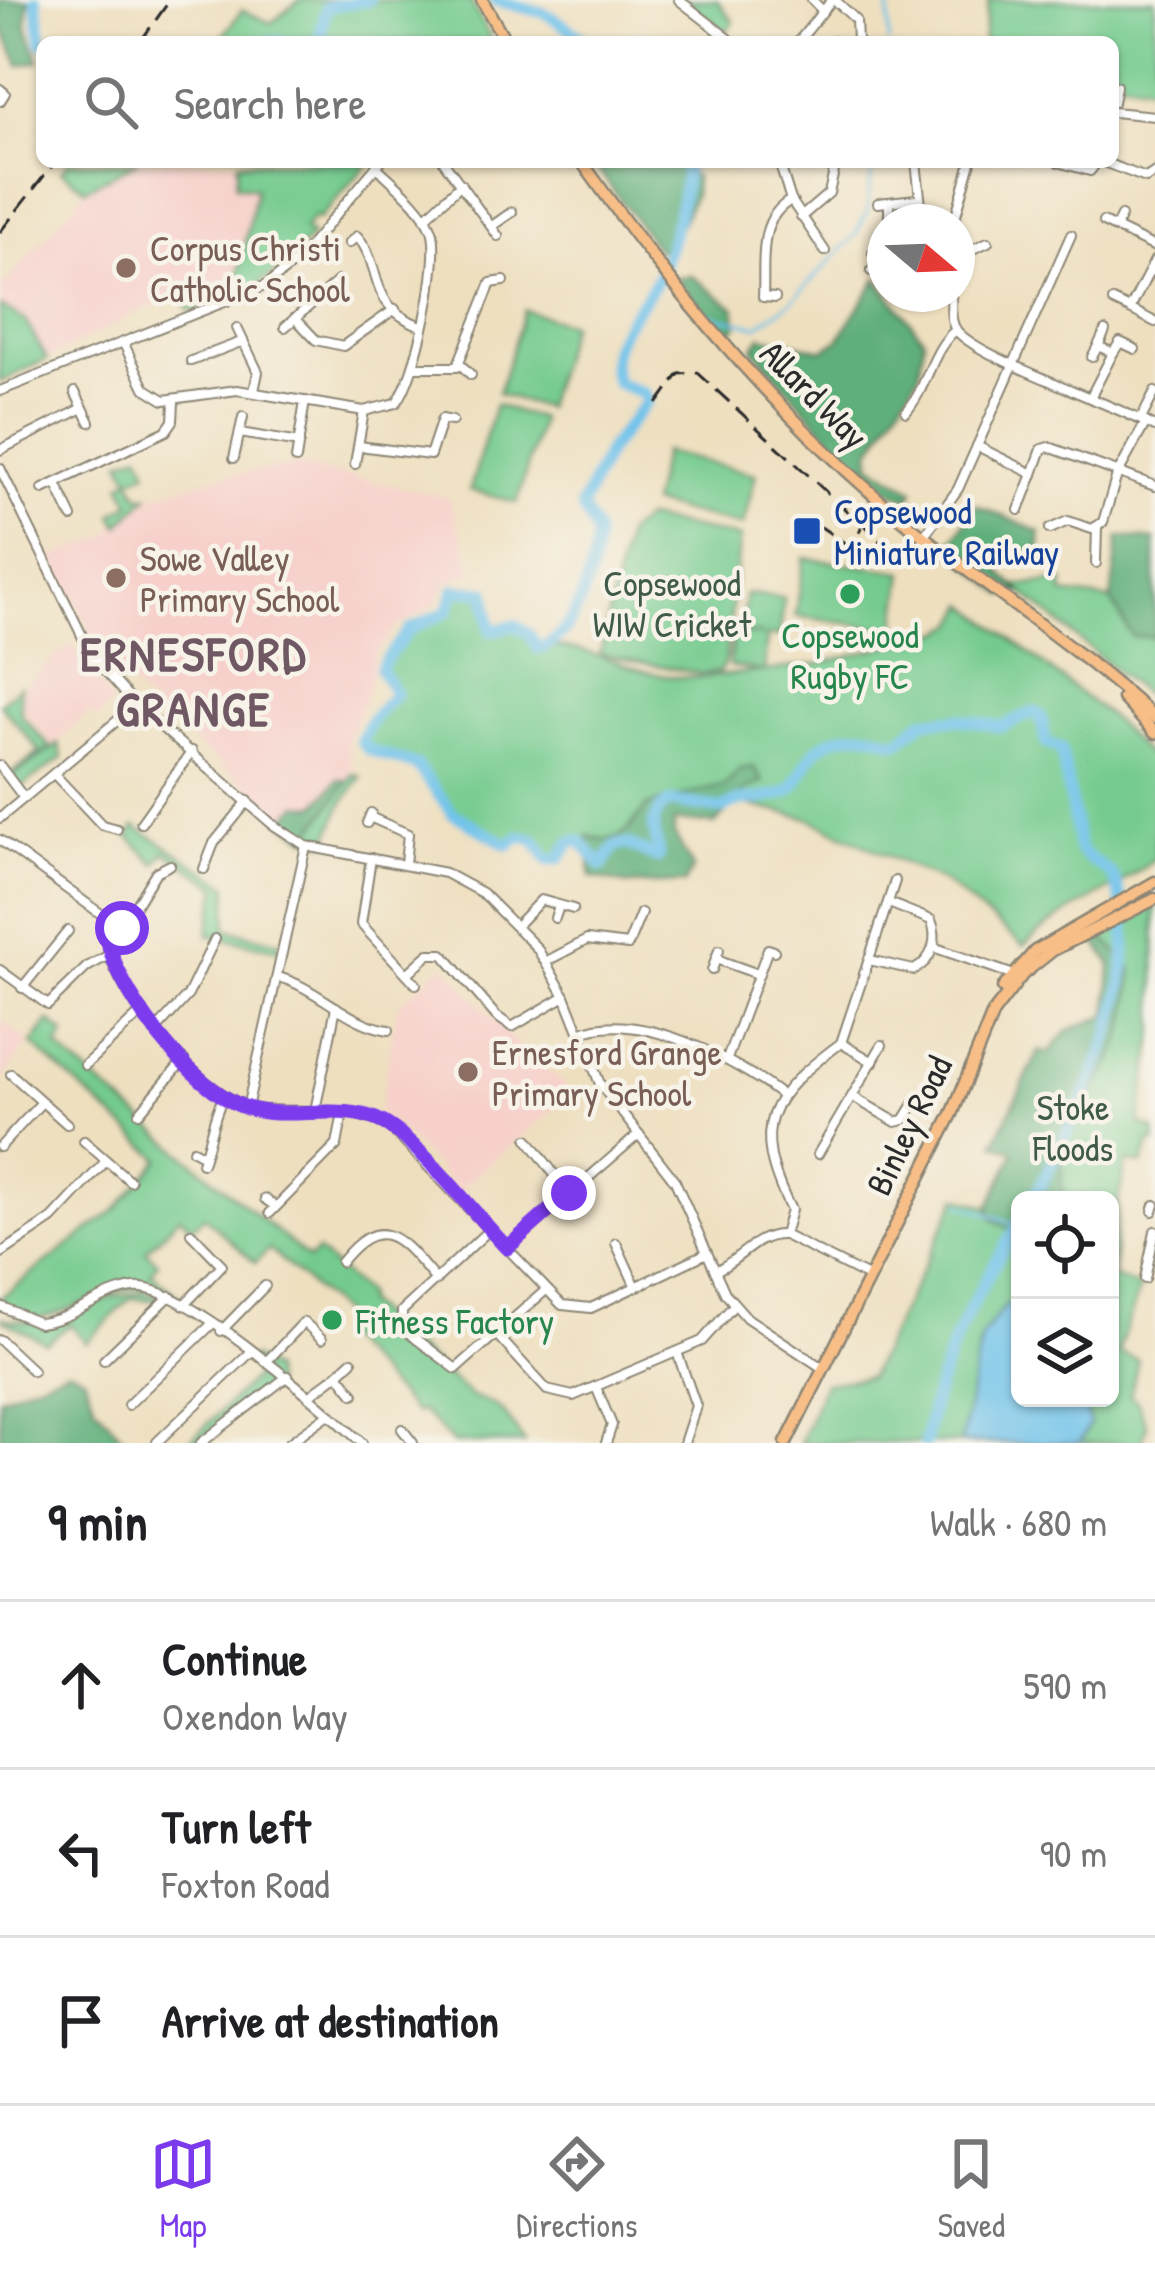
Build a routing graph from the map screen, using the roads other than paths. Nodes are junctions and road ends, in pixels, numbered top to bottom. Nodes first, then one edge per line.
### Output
1 (482, 0) edge
2 (680, 0) edge
3 (812, 0) edge
4 (834, 0) edge
5 (822, 10) junction
6 (502, 36) edge
7 (725, 36) edge
8 (803, 36) edge
9 (857, 36) edge
10 (2, 95) edge
11 (14, 102) dead end
12 (1119, 109) edge
13 (1155, 116) edge
14 (375, 168) edge
15 (381, 168) edge
16 (449, 168) edge
17 (586, 168) edge
18 (781, 168) edge
19 (835, 168) edge
20 (916, 168) edge
21 (968, 168) edge
22 (1117, 168) edge
23 (1155, 172) edge
24 (461, 184) junction
25 (917, 199) junction
26 (791, 200) junction
27 (883, 204) edge
28 (918, 204) edge
29 (960, 204) edge
30 (512, 212) dead end
31 (1121, 216) dead end
32 (802, 217) junction
33 (425, 218) junction
34 (1103, 222) dead end
35 (492, 226) junction
36 (1116, 227) junction
37 (1071, 235) dead end
38 (352, 236) dead end
39 (498, 236) dead end
40 (988, 242) dead end
41 (1155, 247) edge
42 (975, 248) edge
43 (825, 251) dead end
44 (1155, 260) edge
45 (338, 281) dead end
46 (504, 281) dead end
47 (323, 293) junction
48 (775, 298) dead end
49 (1113, 302) dead end
50 (331, 303) dead end
51 (394, 309) junction
52 (1130, 309) junction
53 (954, 312) edge
54 (296, 318) junction
55 (1155, 322) edge
56 (421, 326) junction
57 (285, 327) dead end
58 (237, 328) dead end
59 (956, 330) junction
60 (1105, 331) dead end
61 (241, 342) junction
62 (124, 344) junction
63 (1098, 346) junction
64 (1136, 349) dead end
65 (1113, 353) junction
66 (1092, 356) dead end
67 (190, 361) dead end
68 (460, 364) junction
69 (413, 367) junction
70 (1013, 367) junction
71 (471, 375) dead end
72 (0, 391) edge
73 (254, 391) junction
74 (75, 392) dead end
75 (1155, 392) edge
76 (1091, 396) junction
77 (305, 401) junction
78 (174, 402) junction
79 (82, 408) junction
80 (364, 411) junction
81 (906, 412) dead end
82 (243, 417) dead end
83 (452, 421) dead end
84 (90, 422) dead end
85 (1147, 422) edge
86 (240, 433) junction
87 (299, 443) junction
88 (359, 446) junction
89 (977, 446) junction
90 (0, 450) edge
91 (234, 458) dead end
92 (296, 459) dead end
93 (355, 464) dead end
94 (0, 469) edge
95 (1034, 474) junction
96 (1118, 476) junction
97 (56, 483) junction
98 (1155, 486) edge
99 (44, 489) dead end
100 (1019, 510) dead end
101 (72, 517) dead end
102 (1097, 527) junction
103 (1050, 529) dead end
104 (924, 536) junction
105 (1096, 563) dead end
106 (1100, 674) junction
107 (136, 705) junction
108 (1155, 718) edge
109 (1155, 733) edge
110 (192, 751) junction
111 (0, 766) edge
112 (53, 774) junction
113 (24, 798) junction
114 (248, 801) junction
115 (0, 818) edge
116 (370, 818) dead end
117 (141, 823) dead end
118 (118, 829) dead end
119 (0, 840) edge
120 (306, 846) junction
121 (370, 858) junction
122 (405, 864) junction
123 (170, 866) dead end
124 (204, 868) dead end
125 (895, 880) dead end
126 (1155, 882) edge
127 (1155, 899) edge
128 (1136, 902) junction
129 (889, 903) junction
130 (559, 906) junction
131 (572, 909) dead end
132 (641, 913) dead end
133 (555, 918) dead end
134 (516, 926) junction
135 (68, 931) dead end
136 (107, 934) junction
137 (215, 939) dead end
138 (933, 947) junction
139 (774, 951) dead end
140 (109, 955) junction
141 (869, 960) junction
142 (547, 962) junction
143 (0, 970) edge
144 (712, 970) dead end
145 (407, 974) junction
146 (758, 974) junction
147 (278, 977) junction
148 (1012, 979) junction
149 (416, 984) dead end
150 (22, 988) junction
151 (566, 997) junction
152 (336, 1007) junction
153 (143, 1011) junction
154 (155, 1030) junction
155 (384, 1033) dead end
156 (580, 1033) junction
157 (841, 1043) junction
158 (882, 1046) dead end
159 (727, 1059) junction
160 (184, 1060) junction
161 (873, 1062) junction
162 (85, 1065) dead end
163 (11, 1074) dead end
164 (224, 1095) junction
165 (781, 1095) junction
166 (853, 1097) junction
167 (42, 1102) junction
168 (914, 1104) dead end
169 (247, 1108) junction
170 (315, 1112) junction
171 (343, 1112) junction
172 (139, 1113) dead end
173 (909, 1115) junction
174 (921, 1121) dead end
175 (67, 1124) dead end
176 (639, 1134) junction
177 (528, 1139) dead end
178 (84, 1141) dead end
179 (0, 1147) edge
180 (193, 1150) dead end
181 (816, 1157) dead end
182 (106, 1160) junction
183 (130, 1181) dead end
184 (569, 1193) junction
185 (265, 1199) dead end
186 (489, 1230) junction
187 (1155, 1231) edge
188 (191, 1233) dead end
189 (784, 1234) junction
190 (616, 1243) dead end
191 (507, 1248) junction
192 (706, 1253) junction
193 (0, 1254) edge
194 (343, 1255) dead end
195 (1153, 1257) edge
196 (714, 1271) junction
197 (866, 1276) junction
198 (1145, 1279) dead end
199 (436, 1280) junction
200 (265, 1286) dead end
201 (636, 1287) junction
202 (546, 1290) junction
203 (170, 1296) junction
204 (184, 1305) junction
205 (734, 1305) junction
206 (0, 1307) edge
207 (217, 1328) junction
208 (496, 1335) junction
209 (0, 1340) edge
210 (322, 1340) dead end
211 (251, 1352) junction
212 (677, 1352) junction
213 (104, 1360) dead end
214 (352, 1361) dead end
215 (266, 1362) junction
216 (821, 1366) junction
217 (33, 1371) dead end
218 (338, 1373) junction
219 (287, 1376) junction
220 (596, 1387) junction
221 (354, 1394) dead end
222 (309, 1396) junction
223 (128, 1405) dead end
224 (329, 1414) junction
225 (402, 1429) dead end
226 (282, 1433) dead end
227 (157, 1442) edge
228 (201, 1443) edge
229 (289, 1443) edge
230 (362, 1443) edge
231 (413, 1443) edge
232 (606, 1443) edge
233 (684, 1443) edge
234 (786, 1443) edge

1 - 6 main road
2 - 7 street
3 - 5 street
4 - 5 street
4 - 9 street
5 - 8 street
10 - 11 street
12 - 13 street
14 - 62 street
15 - 33 street
16 - 24 street
17 - 104 main road, Allard Way
18 - 26 street
19 - 32 street
20 - 25 street
21 - 29 street
22 - 23 street
24 - 33 street
24 - 35 street
25 - 27 street
25 - 28 street
26 - 32 street
26 - 48 street
30 - 35 street
31 - 36 street
32 - 43 street
33 - 56 street
34 - 36 street
35 - 39 street
36 - 41 street
37 - 70 street
38 - 51 street
40 - 42 street
44 - 52 street
45 - 47 street
46 - 68 street
47 - 50 street
47 - 54 street
49 - 52 street
51 - 54 street
51 - 56 street
52 - 55 street
53 - 59 street
54 - 57 street
56 - 69 street
58 - 61 street
59 - 70 street
59 - 81 street
60 - 63 street
61 - 67 street
61 - 73 street
62 - 72 street
62 - 78 street
63 - 65 street
63 - 66 street
64 - 65 street
65 - 76 street
68 - 69 street
68 - 71 street
69 - 80 street
70 - 76 street
70 - 89 street
73 - 77 street
73 - 78 street
74 - 79 street
75 - 85 street
76 - 85 street
77 - 80 street
77 - 87 street
78 - 97 street
79 - 84 street
79 - 90 street
80 - 88 street
82 - 86 street
83 - 88 street
85 - 96 street
86 - 87 street
86 - 91 street
87 - 92 street
88 - 93 street
89 - 95 street
89 - 104 street
94 - 107 street
95 - 96 street
95 - 100 street
96 - 98 street
96 - 102 street
97 - 99 street
97 - 101 street
102 - 103 street
102 - 105 street
104 - 106 main road, Allard Way
106 - 108 main road, Allard Way
106 - 109 main road, Allard Way
107 - 110 street
107 - 112 street
110 - 114 street
110 - 117 street
111 - 113 street
112 - 113 street
112 - 118 street
113 - 115 street
114 - 120 street
114 - 124 street
116 - 122 street
119 - 136 street
120 - 121 street
120 - 147 street
121 - 122 street
121 - 145 street
122 - 134 street
123 - 136 street
125 - 129 street
126 - 128 main road
127 - 128 main road
128 - 148 main road
129 - 138 street
129 - 141 street
130 - 131 street
130 - 133 street
130 - 134 street
132 - 142 street
134 - 142 street
135 - 150 street
136 - 140 street
137 - 154 street
138 - 141 street
138 - 148 street
139 - 146 street
140 - 150 street
140 - 153 street
141 - 157 street
142 - 151 street
143 - 150 street
144 - 146 street
145 - 149 street
145 - 151 street
146 - 159 street
147 - 152 street
147 - 169 street
148 - 197 main road, Binley Road
151 - 156 street
152 - 155 street
152 - 170 street
153 - 154 street
153 - 162 street
154 - 160 street
156 - 159 street
156 - 176 street
157 - 161 street
157 - 165 street
158 - 161 street
159 - 165 street
160 - 164 street
160 - 172 street
161 - 166 street
163 - 167 street
164 - 169 street
164 - 180 street
165 - 189 street
166 - 173 street
166 - 181 street
167 - 175 street
167 - 179 street
168 - 173 street
169 - 170 street
170 - 171 street
171 - 185 street
171 - 186 street
173 - 174 street
176 - 184 street
176 - 192 street
177 - 184 street
178 - 182 street
182 - 183 street
182 - 193 street
184 - 191 street
186 - 191 street
186 - 199 street
187 - 195 street
188 - 204 street
189 - 196 street
189 - 197 street
190 - 201 street
191 - 202 street
192 - 196 street
192 - 201 street
194 - 199 street
195 - 198 street
196 - 205 street
197 - 216 main road, Binley Road
199 - 208 street
200 - 207 street
201 - 202 street
202 - 208 street
203 - 204 street
203 - 206 street
203 - 213 street
204 - 207 street
205 - 212 street
205 - 216 street
207 - 211 street
207 - 223 street
208 - 220 street
209 - 217 street
210 - 215 street
211 - 215 street
211 - 227 street
212 - 220 street
212 - 233 street
214 - 218 street
215 - 219 street
216 - 234 main road, Binley Road
218 - 221 street
218 - 222 street
219 - 222 street
219 - 228 street
220 - 232 street
222 - 224 street
224 - 229 street
224 - 230 street
225 - 231 street
226 - 229 street

